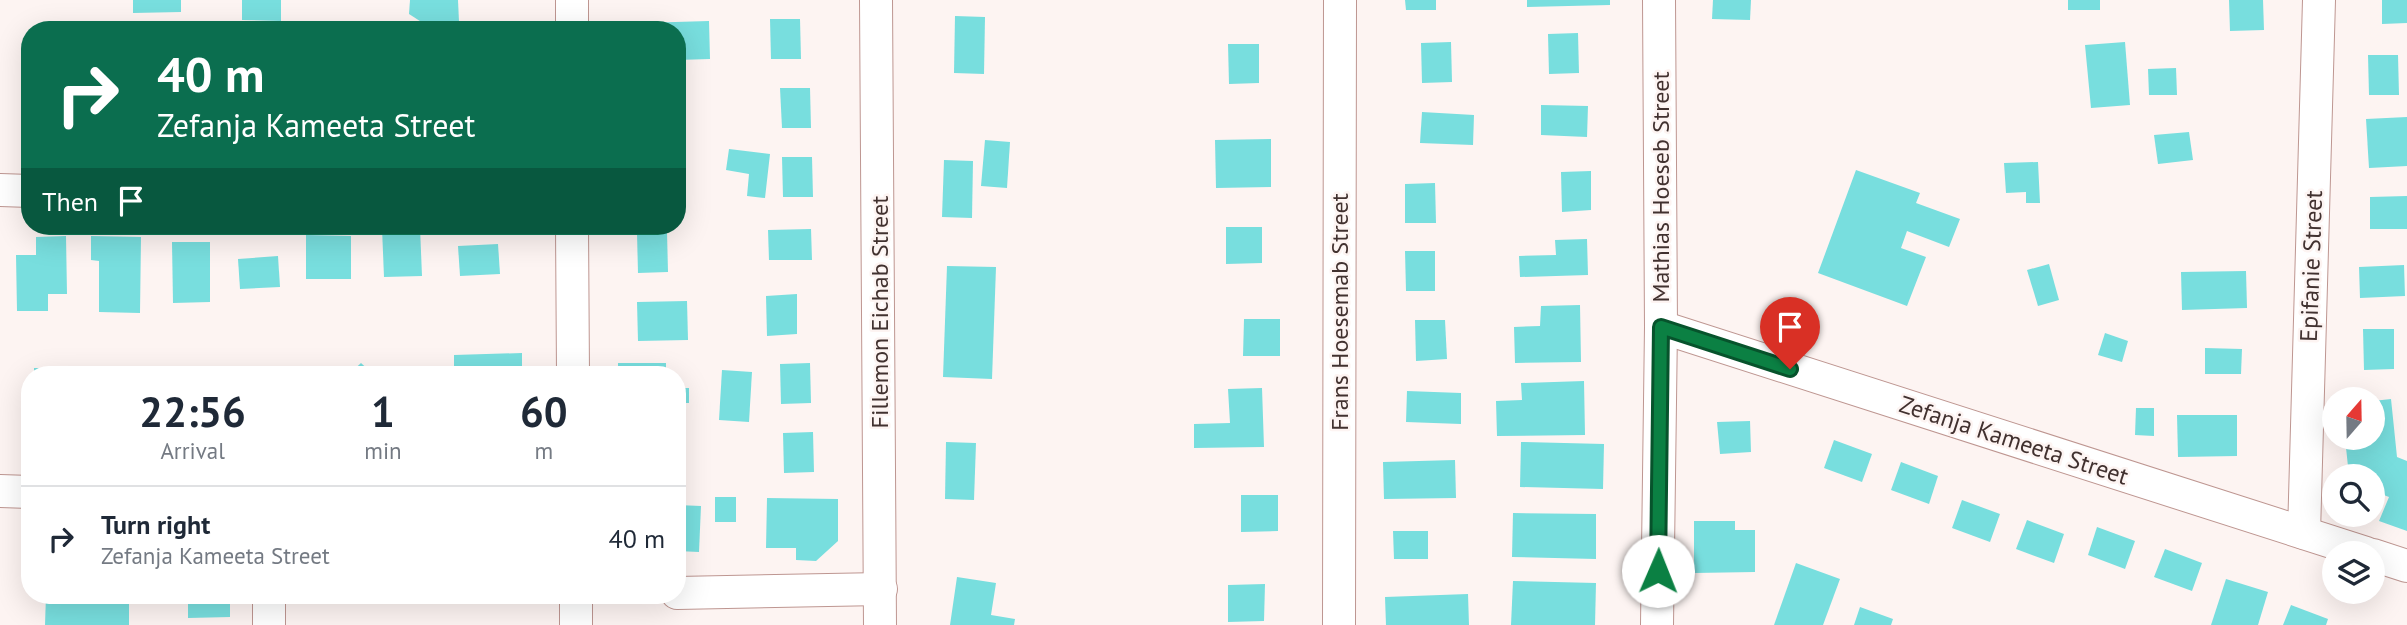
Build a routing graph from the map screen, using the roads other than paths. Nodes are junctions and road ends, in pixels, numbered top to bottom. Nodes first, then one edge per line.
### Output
1 (572, 0) edge
2 (876, 0) edge
3 (1339, 0) edge
4 (1659, 0) edge
5 (2319, 0) edge
6 (572, 21) edge
7 (0, 190) edge
8 (21, 191) edge
9 (572, 235) edge
10 (1661, 327) junction
11 (573, 366) edge
12 (0, 491) edge
13 (21, 492) edge
14 (2304, 533) junction
15 (2329, 541) edge
16 (2385, 559) edge
17 (2407, 566) edge
18 (881, 589) junction
19 (686, 593) edge
20 (269, 604) edge
21 (576, 604) edge
22 (269, 625) edge
23 (576, 625) edge
24 (880, 625) edge
25 (1339, 625) edge
26 (1657, 625) edge

1 - 6 street
2 - 18 street, Fillemon Eichab Street
3 - 25 street, Frans Hoesemab Street
4 - 10 street, Mathias Hoeseb Street
5 - 14 street, Epifanie Street
7 - 8 street
9 - 11 street
10 - 14 street, Zefanja Kameeta Street
10 - 26 street, Mathias Hoeseb Street
12 - 13 street
14 - 15 street, Zefanja Kameeta Street
16 - 17 street
18 - 19 street
18 - 24 street, Fillemon Eichab Street
20 - 22 street
21 - 23 street

